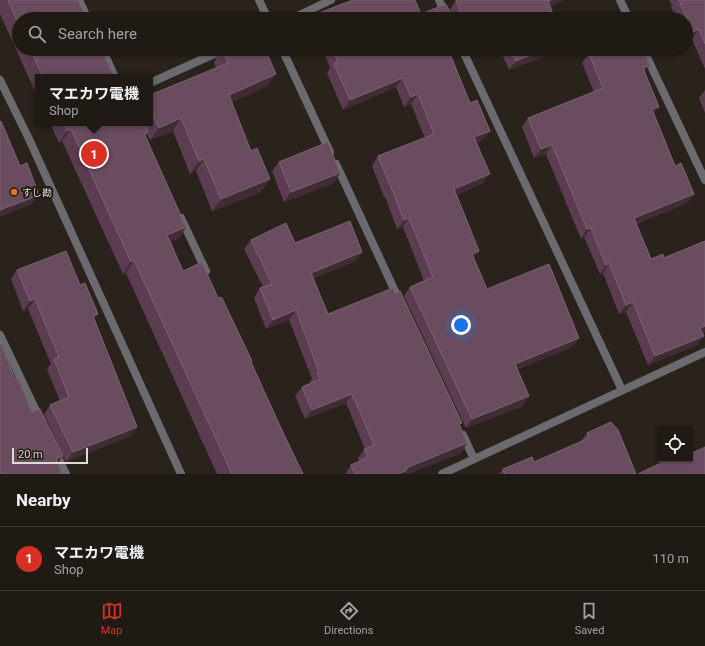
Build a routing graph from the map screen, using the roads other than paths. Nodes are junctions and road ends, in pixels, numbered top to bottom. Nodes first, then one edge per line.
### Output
1 (79, 0) edge
2 (259, 0) edge
3 (331, 0) edge
4 (439, 0) edge
5 (620, 0) edge
6 (85, 12) edge
7 (265, 12) edge
8 (306, 12) edge
9 (445, 12) edge
10 (626, 12) edge
11 (105, 56) edge
12 (210, 56) edge
13 (285, 56) edge
14 (465, 56) edge
15 (646, 56) edge
16 (114, 74) edge
17 (0, 80) edge
18 (153, 82) edge
19 (705, 180) edge
20 (177, 209) edge
21 (210, 281) edge
22 (403, 308) edge
23 (0, 335) edge
24 (705, 352) edge
25 (622, 390) junction
26 (43, 425) edge
27 (460, 430) edge
28 (53, 446) edge
29 (474, 459) junction
30 (66, 474) edge
31 (181, 474) edge
32 (442, 474) edge

1 - 6 street
2 - 7 street
3 - 8 street
4 - 9 street
5 - 10 street
11 - 16 street
12 - 18 street
13 - 22 street
14 - 25 street
15 - 19 street
17 - 31 street
20 - 21 street
23 - 26 street
24 - 25 street
25 - 29 street
27 - 29 street
28 - 30 street
29 - 32 street

